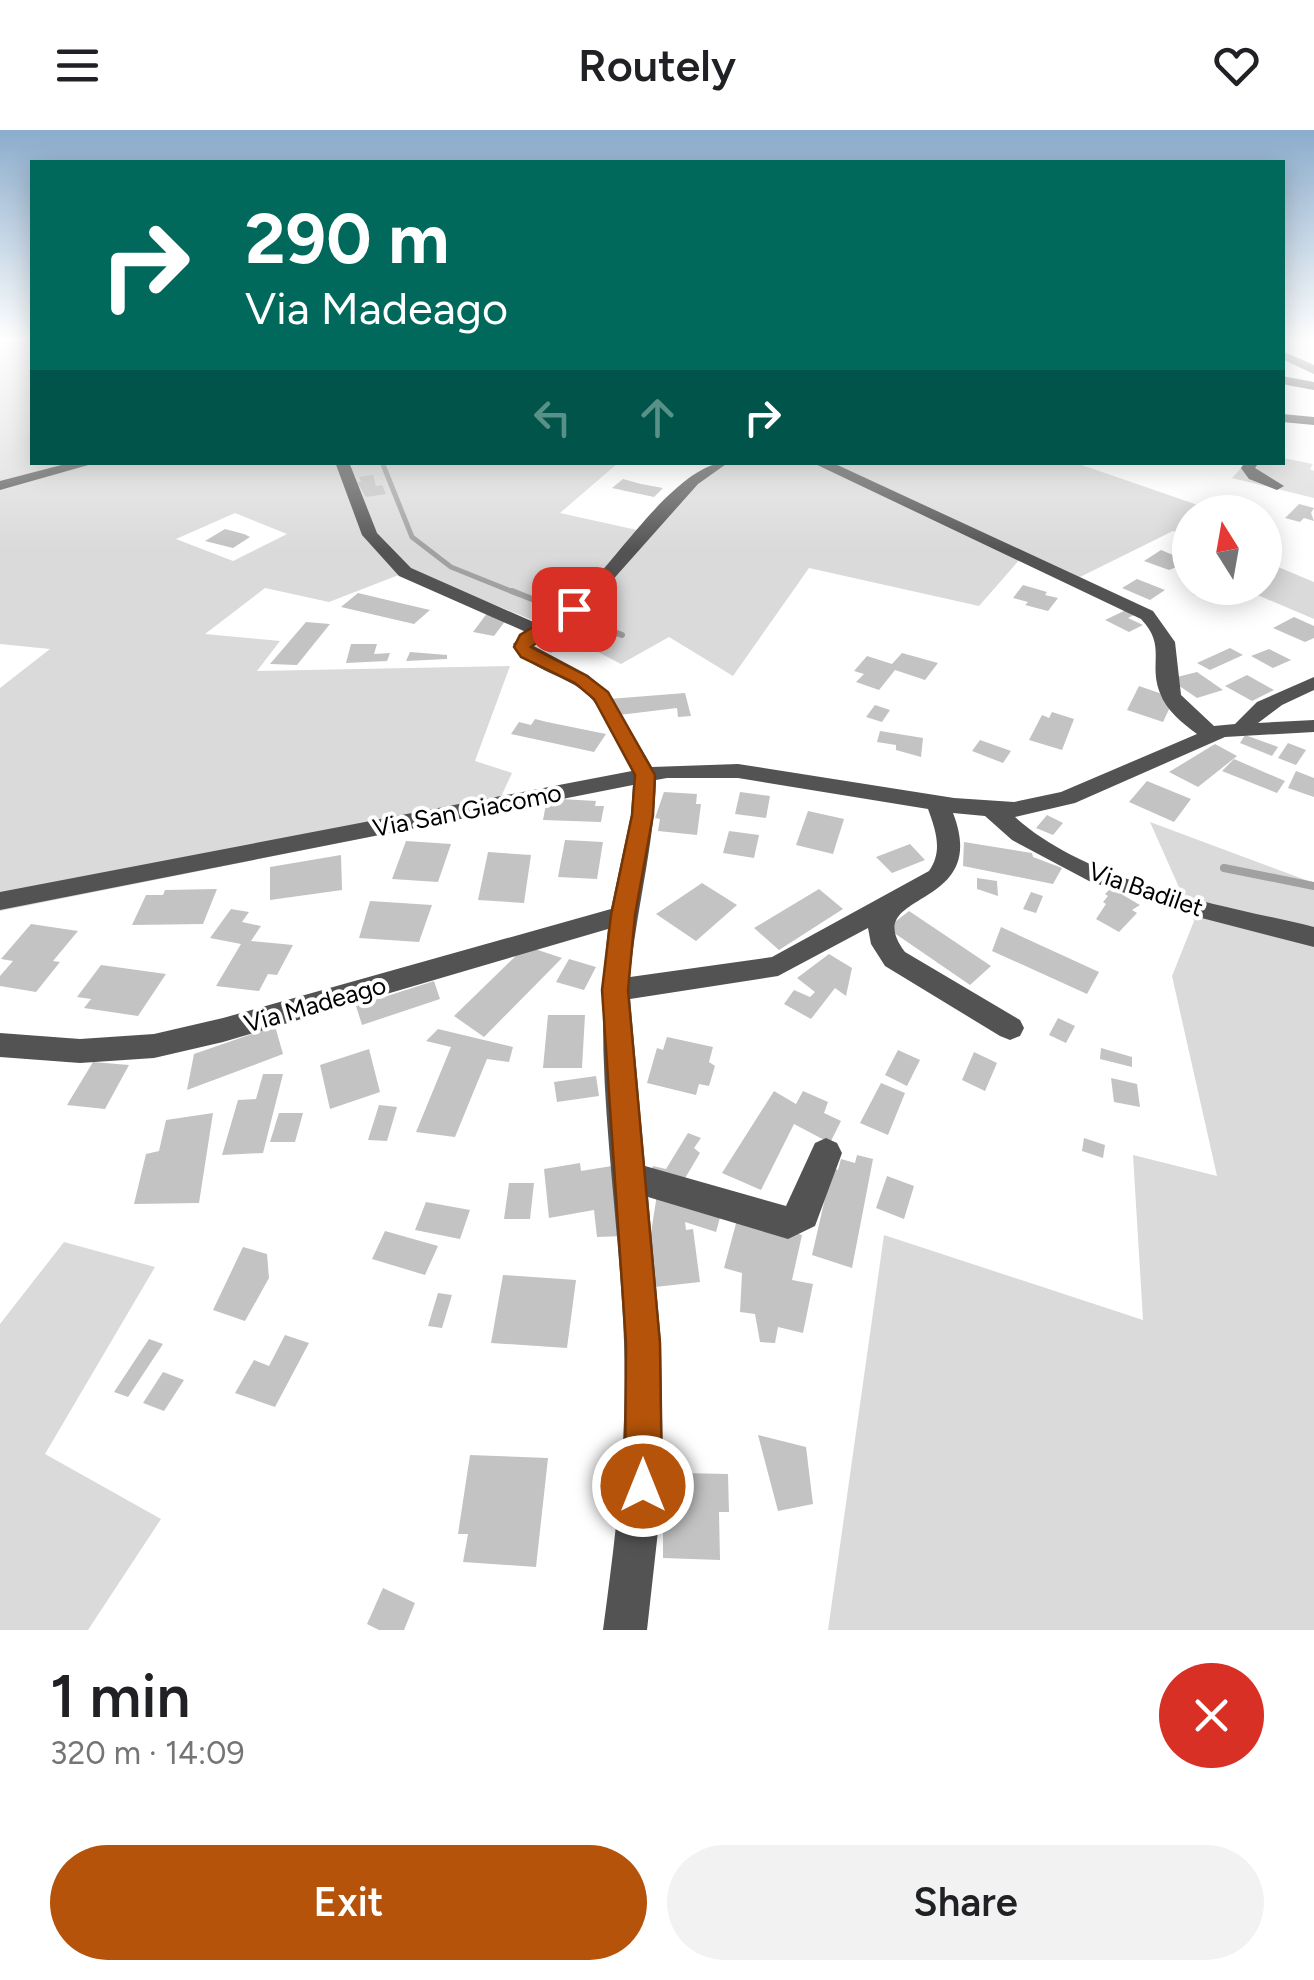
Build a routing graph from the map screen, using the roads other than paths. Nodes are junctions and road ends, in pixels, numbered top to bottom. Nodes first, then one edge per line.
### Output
1 (1285, 418) edge
2 (1314, 421) edge
3 (80, 465) edge
4 (343, 465) edge
5 (718, 465) edge
6 (824, 465) edge
7 (1250, 465) edge
8 (0, 486) edge
9 (1277, 486) dead end
10 (556, 620) junction
11 (1314, 683) edge
12 (1314, 726) edge
13 (1243, 728) junction
14 (1212, 734) junction
15 (645, 775) junction
16 (936, 803) junction
17 (993, 810) junction
18 (0, 901) edge
19 (894, 901) junction
20 (623, 915) junction
21 (1314, 937) edge
22 (615, 990) junction
23 (1010, 1028) dead end
24 (0, 1045) edge
25 (826, 1153) dead end
26 (630, 1176) junction
27 (625, 1630) edge

1 - 2 street
3 - 8 street
4 - 10 street
5 - 10 street
6 - 14 street
7 - 9 street
10 - 15 street
11 - 13 street
12 - 13 street, Via San Giacomo
13 - 14 street, Via San Giacomo
14 - 17 street, Via San Giacomo
15 - 16 street, Via San Giacomo
15 - 18 street, Via San Giacomo
15 - 20 street
16 - 17 street, Via San Giacomo
16 - 19 street
17 - 21 street, Via Badilet
19 - 22 street
19 - 23 street
20 - 22 street
20 - 24 street, Via Madeago
22 - 26 street
25 - 26 street
26 - 27 street

